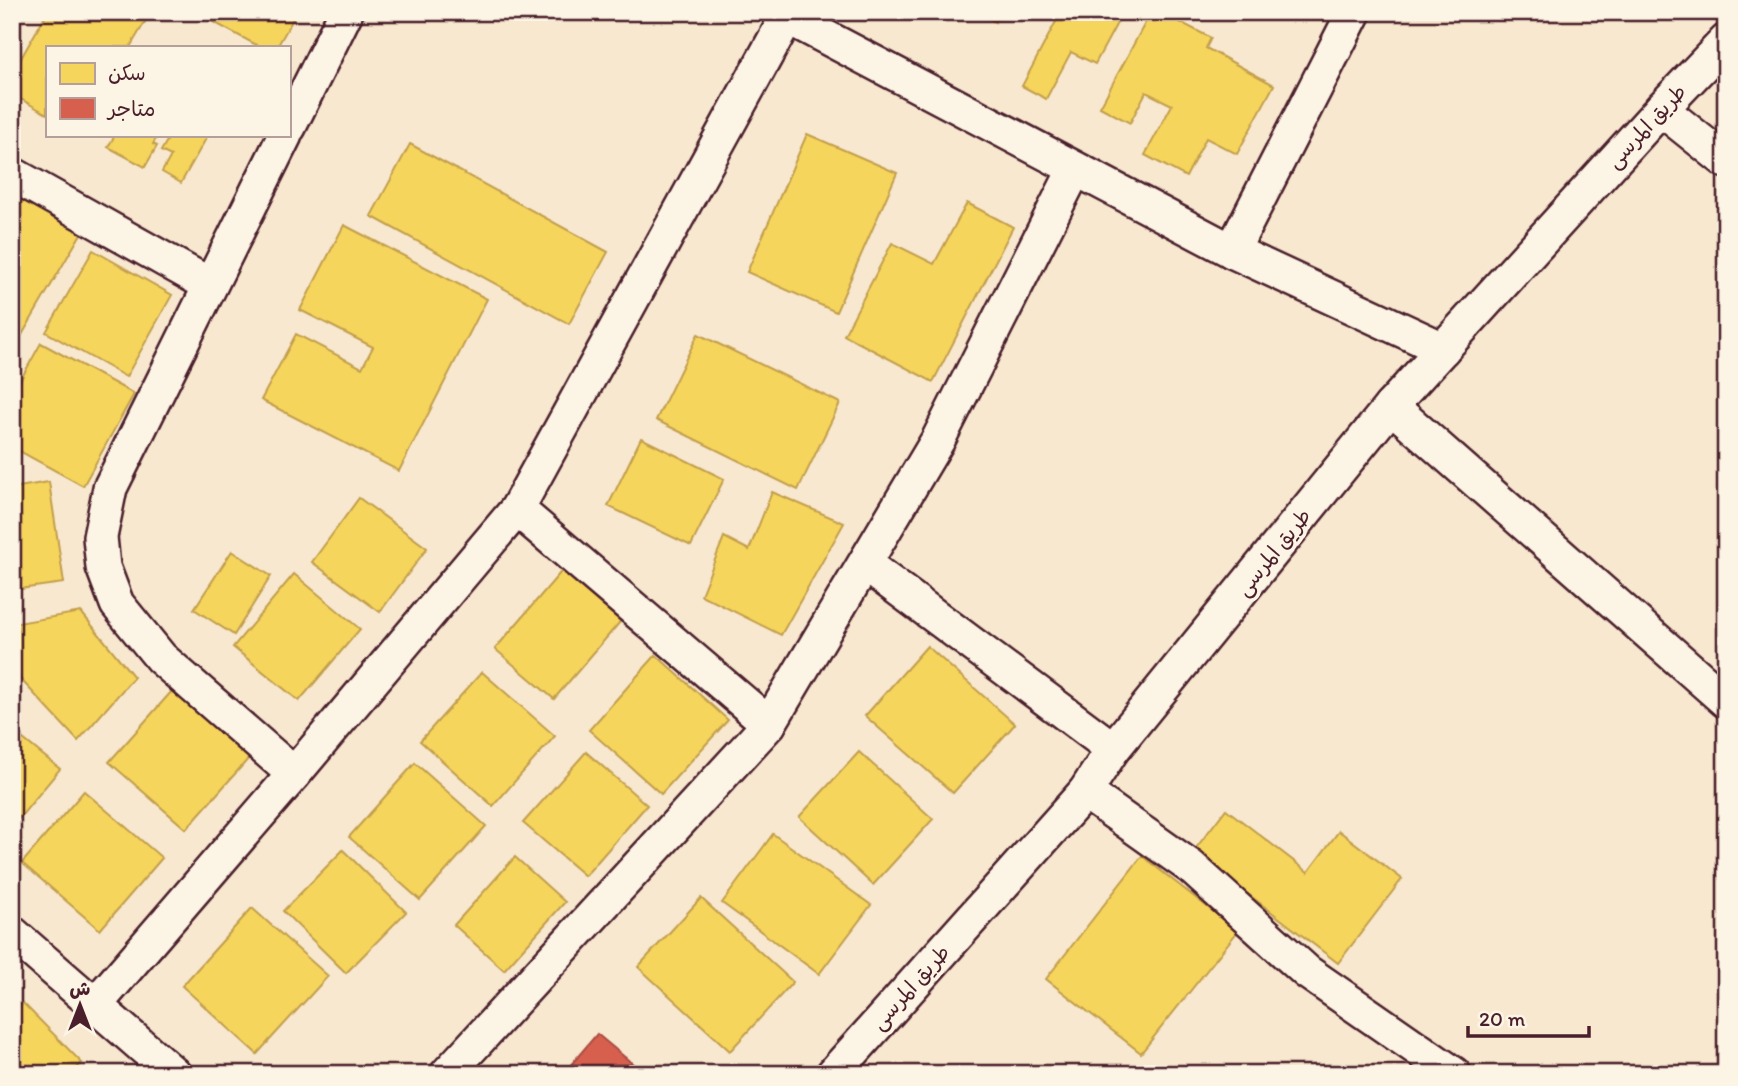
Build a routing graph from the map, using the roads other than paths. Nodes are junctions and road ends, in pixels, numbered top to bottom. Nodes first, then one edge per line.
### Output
1 (346, 12) edge
2 (1353, 13) edge
3 (783, 15) edge
4 (1726, 41) edge
5 (1661, 108) junction
6 (290, 125) edge
7 (284, 136) edge
8 (1726, 161) edge
9 (1075, 169) junction
10 (12, 174) edge
11 (1232, 251) junction
12 (210, 285) junction
13 (1443, 349) junction
14 (1391, 406) junction
15 (517, 509) junction
16 (866, 564) junction
17 (1726, 701) edge
18 (769, 724) junction
19 (1113, 749) junction
20 (295, 774) junction
21 (1085, 792) junction
22 (12, 933) edge
23 (95, 1005) junction
24 (174, 1074) edge
25 (447, 1074) edge
26 (832, 1074) edge
27 (1454, 1074) edge

1 - 6 street
2 - 11 street
3 - 9 street
3 - 15 street
4 - 5 street, طريق المرسى
5 - 8 street
5 - 13 street, طريق المرسى
7 - 12 street
9 - 11 street
9 - 16 street
10 - 12 street
11 - 13 street
12 - 20 street
13 - 14 street, طريق المرسى
14 - 17 street
14 - 19 street, طريق المرسى
15 - 18 street
15 - 20 street
16 - 18 street
16 - 19 street
18 - 25 street
19 - 21 street, طريق المرسى
20 - 23 street
21 - 26 street, طريق المرسى
21 - 27 street
22 - 23 street
23 - 24 street

